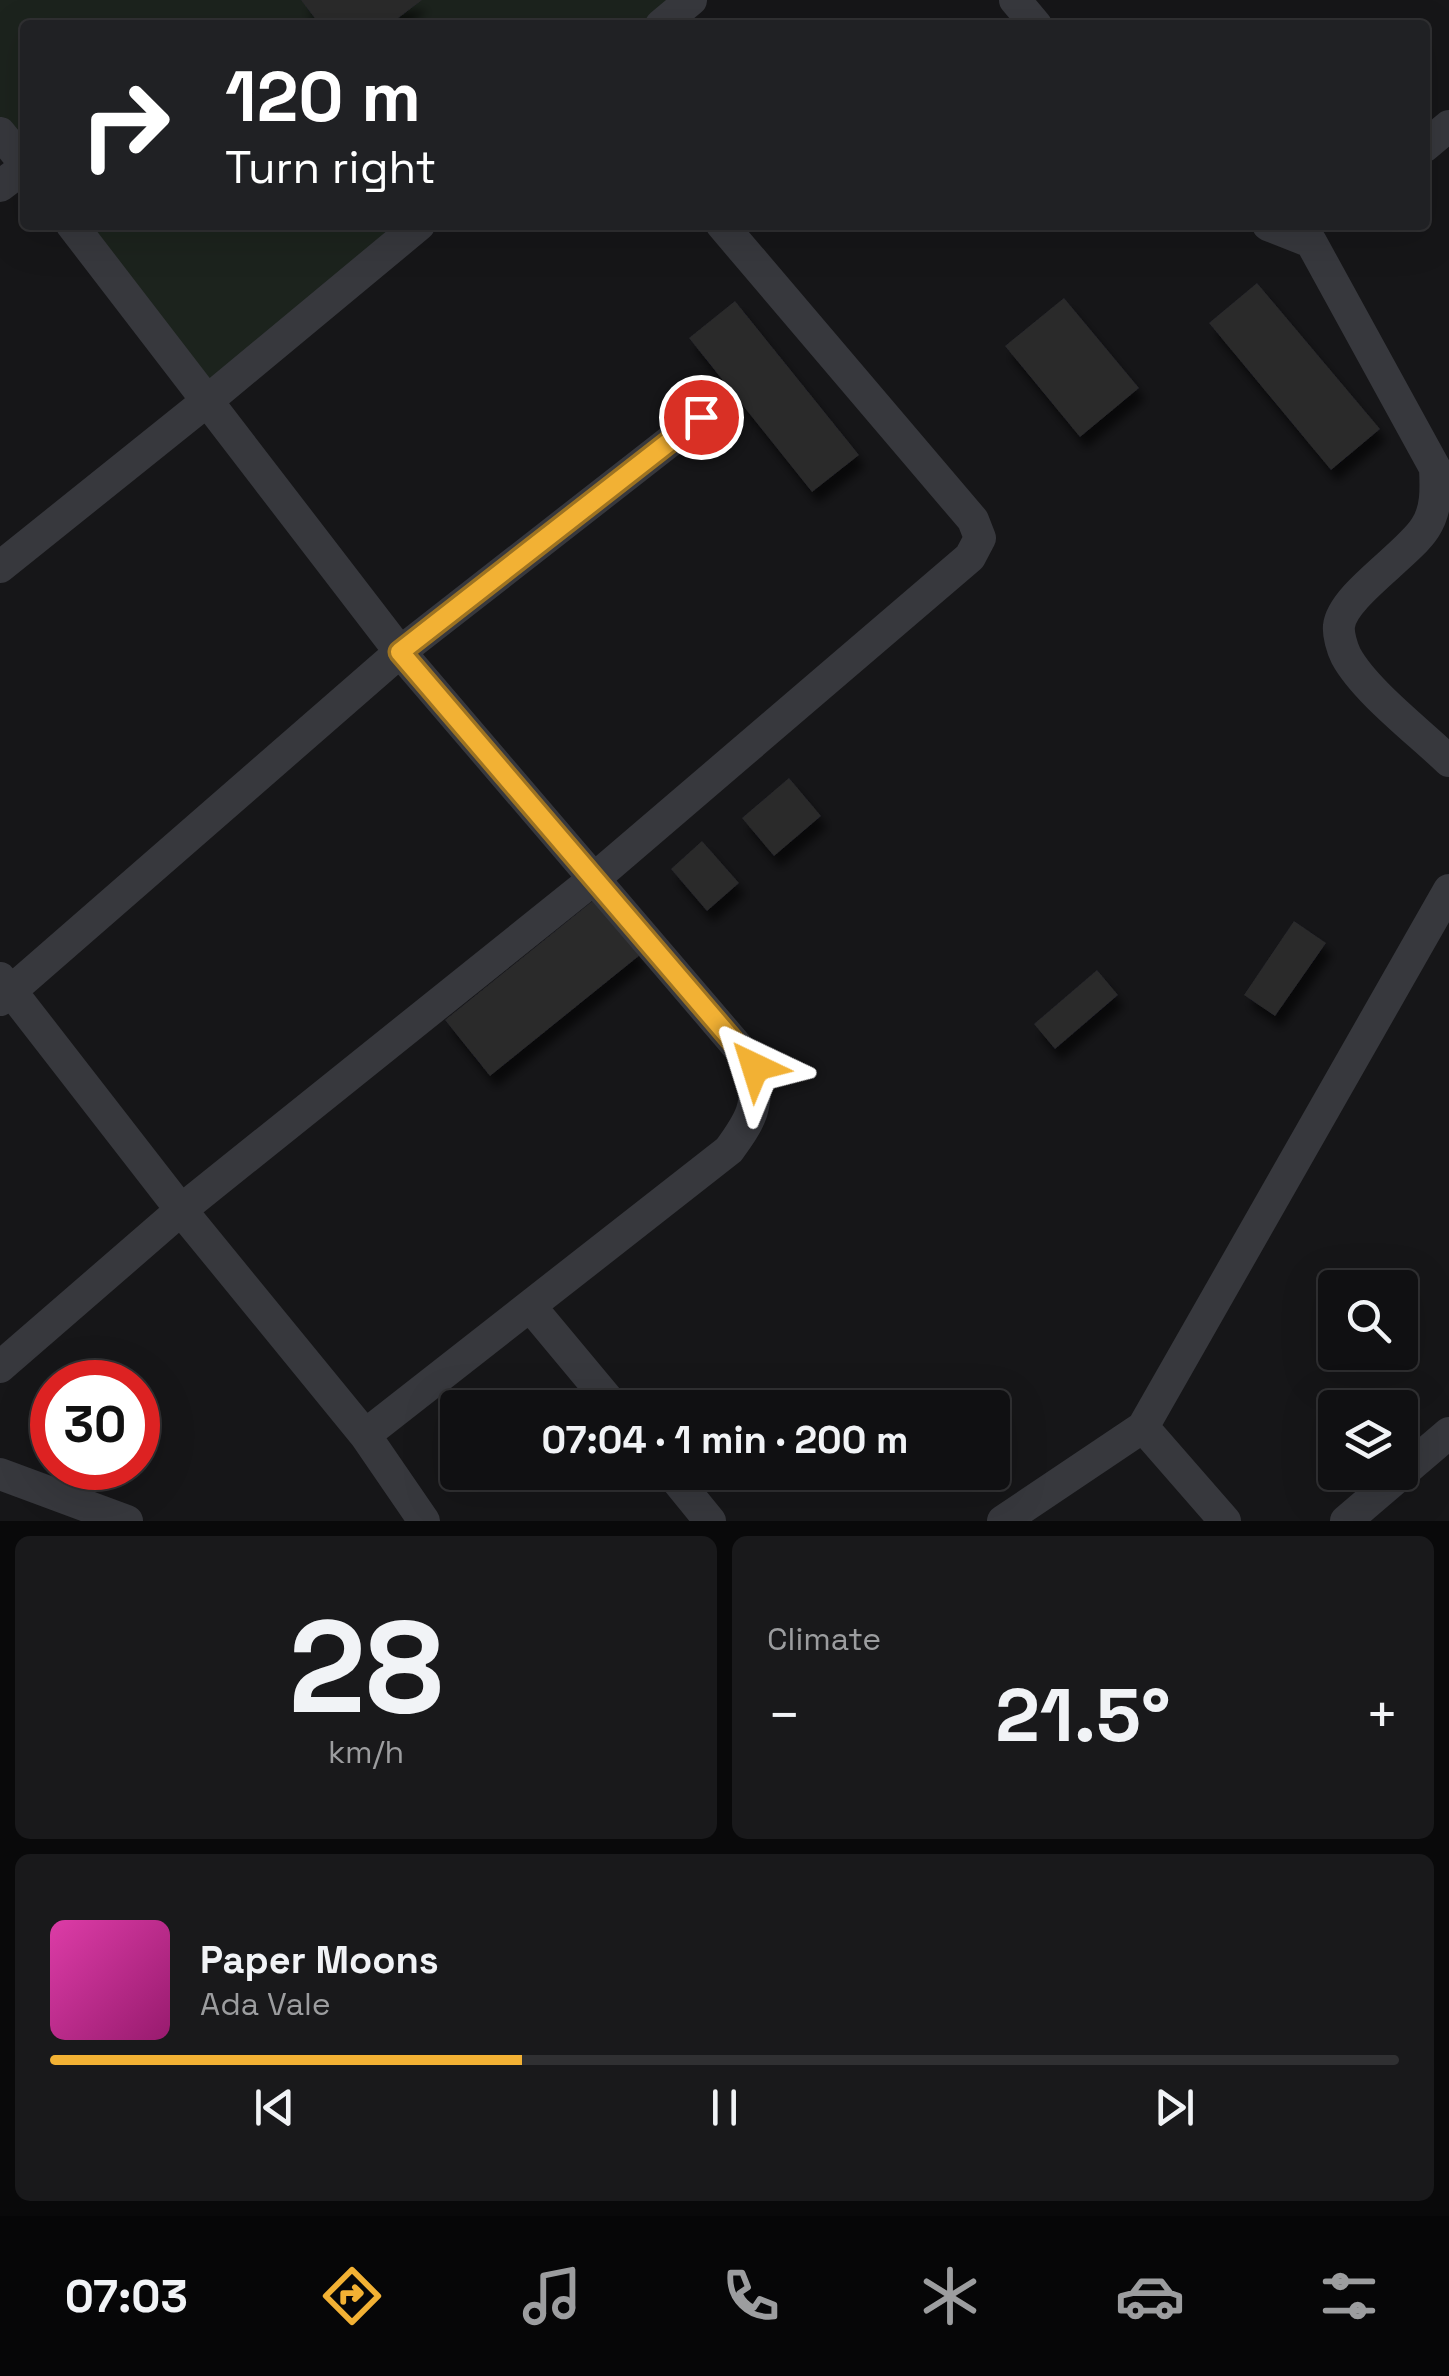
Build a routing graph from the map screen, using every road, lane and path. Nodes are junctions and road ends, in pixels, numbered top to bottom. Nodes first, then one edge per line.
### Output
1 (691, 0) edge
2 (1015, 0) edge
3 (667, 20) edge
4 (1032, 20) edge
5 (0, 133) edge
6 (20, 159) edge
7 (20, 169) edge
8 (0, 186) edge
9 (76, 230) edge
10 (413, 230) edge
11 (726, 230) edge
12 (1321, 234) edge
13 (207, 400) junction
14 (701, 417) dead end
15 (1442, 463) edge
16 (0, 568) edge
17 (400, 652) junction
18 (1449, 761) edge
19 (595, 878) junction
20 (1449, 890) edge
21 (4, 990) edge
22 (182, 1210) junction
23 (530, 1306) junction
24 (0, 1367) edge
25 (600, 1390) edge
26 (1144, 1428) junction
27 (1449, 1433) edge
28 (364, 1435) junction
29 (0, 1474) edge
30 (685, 1490) edge
31 (127, 1521) edge
32 (424, 1521) edge
33 (710, 1521) edge
34 (1003, 1521) edge
35 (1225, 1521) edge
36 (1346, 1521) edge

1 - 3 street
2 - 4 street
5 - 6 street
7 - 8 street
9 - 13 street
10 - 13 street
11 - 19 street
12 - 15 street
13 - 16 street
13 - 17 street
14 - 17 street
15 - 18 street
17 - 19 street
17 - 21 street
19 - 22 street
19 - 23 street
20 - 26 street
21 - 22 street
22 - 24 street
22 - 28 street
23 - 25 street
23 - 28 street
26 - 34 street
26 - 35 street
27 - 36 street
28 - 32 street
29 - 31 street
30 - 33 street

